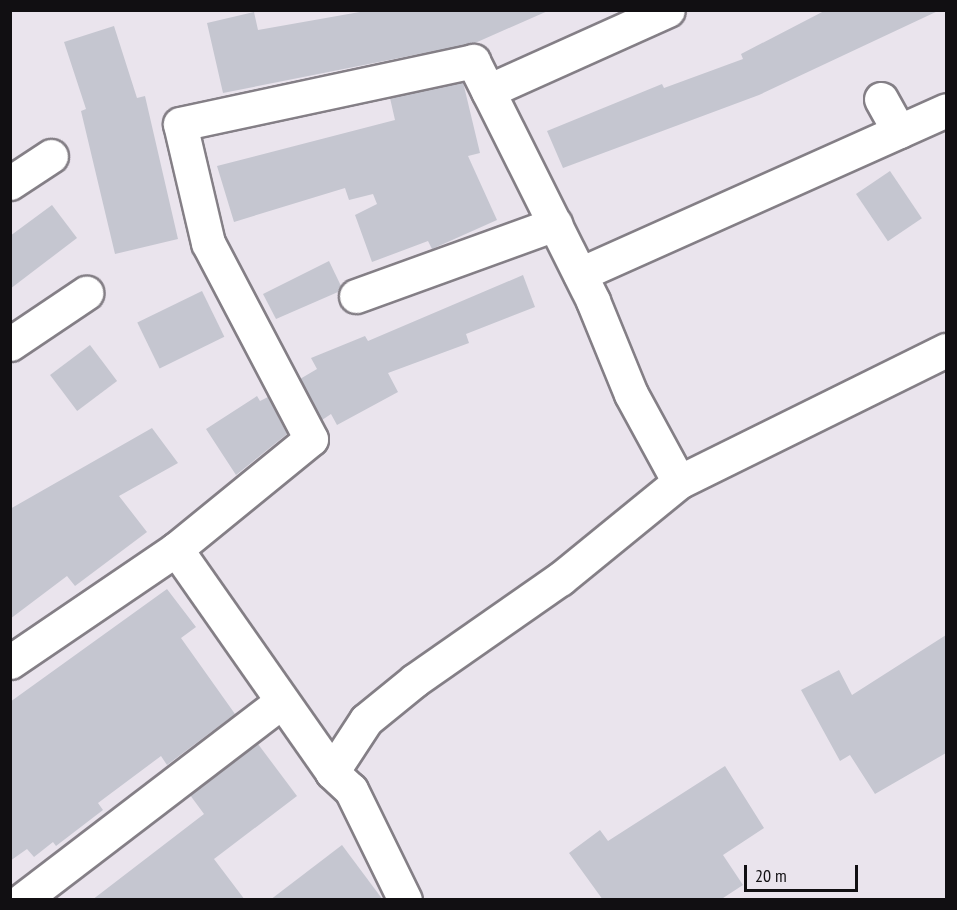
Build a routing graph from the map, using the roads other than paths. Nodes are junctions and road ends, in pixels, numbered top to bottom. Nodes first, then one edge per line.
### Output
1 (668, 10) edge
2 (488, 91) junction
3 (881, 99) dead end
4 (946, 110) edge
5 (899, 131) junction
6 (51, 156) dead end
7 (10, 183) edge
8 (555, 224) junction
9 (580, 274) junction
10 (86, 294) dead end
11 (356, 296) dead end
12 (10, 344) edge
13 (946, 350) edge
14 (679, 482) junction
15 (176, 549) junction
16 (10, 662) edge
17 (280, 703) junction
18 (332, 772) junction
19 (22, 900) edge
20 (405, 900) edge

1 - 2 street
2 - 8 street
2 - 15 street
3 - 5 street
4 - 5 street
5 - 9 street
6 - 7 street
8 - 9 street
8 - 11 street
9 - 14 street
10 - 12 street
13 - 14 street
14 - 18 street
15 - 16 street
15 - 17 street
17 - 18 street
17 - 19 street
18 - 20 street

